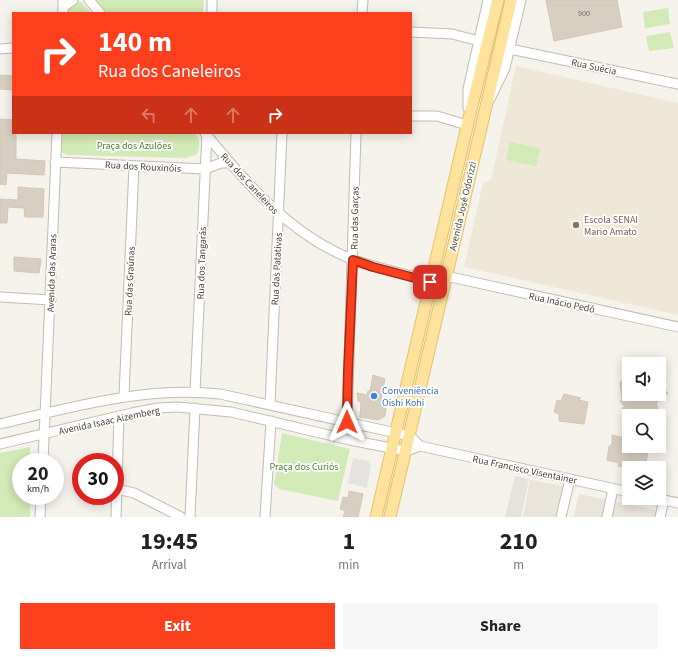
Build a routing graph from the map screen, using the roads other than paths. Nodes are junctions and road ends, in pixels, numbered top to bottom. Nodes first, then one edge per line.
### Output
1 (73, 0) edge
2 (82, 0) edge
3 (212, 0) edge
4 (363, 0) edge
5 (488, 0) edge
6 (498, 0) edge
7 (511, 0) edge
8 (521, 0) edge
9 (90, 2) edge
10 (63, 7) edge
11 (99, 12) edge
12 (212, 12) edge
13 (362, 12) edge
14 (412, 32) edge
15 (478, 40) junction
16 (12, 48) edge
17 (0, 49) edge
18 (510, 49) junction
19 (678, 84) edge
20 (486, 106) junction
21 (412, 116) edge
22 (468, 122) junction
23 (57, 134) edge
24 (206, 134) edge
25 (282, 134) edge
26 (356, 134) edge
27 (55, 162) junction
28 (230, 163) junction
29 (134, 166) junction
30 (205, 169) junction
31 (279, 213) junction
32 (353, 260) junction
33 (446, 276) junction
34 (430, 282) junction
35 (0, 297) edge
36 (50, 300) junction
37 (678, 327) edge
38 (195, 392) junction
39 (124, 396) junction
40 (270, 405) junction
41 (195, 408) junction
42 (46, 413) junction
43 (119, 416) junction
44 (270, 421) junction
45 (347, 422) junction
46 (0, 424) edge
47 (396, 433) junction
48 (44, 434) junction
49 (410, 436) junction
50 (0, 444) edge
51 (420, 446) junction
52 (392, 449) junction
53 (406, 452) junction
54 (43, 453) edge
55 (118, 453) edge
56 (570, 479) junction
57 (613, 488) junction
58 (622, 490) edge
59 (124, 491) edge
60 (666, 500) edge
61 (678, 503) edge
62 (41, 505) edge
63 (116, 505) edge
64 (659, 505) edge
65 (40, 517) edge
66 (116, 517) edge
67 (181, 517) edge
68 (190, 517) edge
69 (265, 517) edge
70 (376, 517) edge
71 (390, 517) edge
72 (561, 517) edge
73 (607, 517) edge
74 (660, 517) edge

1 - 10 street
2 - 9 street
3 - 12 street
4 - 13 street
5 - 15 street, Avenida José Odorizzi
6 - 22 main road, Avenida José Odorizzi
7 - 20 main road, Avenida José Odorizzi
8 - 18 street, Avenida José Odorizzi
9 - 11 street
14 - 15 street
15 - 22 street, Avenida José Odorizzi
16 - 17 street
18 - 19 street, Rua Suécia
18 - 20 street, Avenida José Odorizzi
20 - 33 main road, Avenida José Odorizzi
21 - 22 street
22 - 34 main road, Avenida José Odorizzi
23 - 27 street, Avenida das Araras
24 - 28 street, Rua dos Caneleiros
24 - 30 street, Rua dos Tangarás
25 - 31 street, Rua das Patativas
26 - 32 street, Rua das Garças
27 - 29 street, Rua dos Rouxinóis
27 - 36 street, Avenida das Araras
28 - 30 street, Rua dos Rouxinóis
28 - 31 street, Rua dos Caneleiros
29 - 30 street, Rua dos Rouxinóis
29 - 39 street, Rua das Graúnas
30 - 38 street, Rua dos Tangarás
31 - 32 street, Rua dos Caneleiros
31 - 40 street, Rua das Patativas
32 - 34 street, Rua dos Caneleiros
32 - 45 street, Rua das Garças
33 - 37 street, Rua Inácio Pedó
33 - 49 main road, Avenida José Odorizzi
34 - 47 main road, Avenida José Odorizzi
35 - 36 street
36 - 42 street, Avenida das Araras
38 - 39 street, Avenida Isaac Aizemberg
38 - 40 street, Avenida Isaac Aizemberg
39 - 42 street, Avenida Isaac Aizemberg
40 - 45 street, Avenida Isaac Aizemberg
41 - 43 street, Avenida Isaac Aizemberg
41 - 44 street, Avenida Isaac Aizemberg
41 - 68 street
42 - 46 street, Avenida Isaac Aizemberg
42 - 48 street, Avenida das Araras
43 - 48 street, Avenida Isaac Aizemberg
43 - 55 street
44 - 52 street, Avenida Isaac Aizemberg
44 - 69 street
45 - 47 street, Avenida Isaac Aizemberg
47 - 49 street
47 - 52 main road, Avenida José Odorizzi
48 - 50 street, Avenida Isaac Aizemberg
48 - 54 street
49 - 51 street
49 - 53 main road, Avenida José Odorizzi
51 - 53 street
51 - 56 street, Rua Francisco Visentainer
52 - 53 street, Avenida Isaac Aizemberg
52 - 70 main road, Avenida José Odorizzi
53 - 71 main road, Avenida José Odorizzi
56 - 57 street, Rua Francisco Visentainer
56 - 72 street
57 - 58 street, Rua Francisco Visentainer
57 - 73 street
59 - 67 street
60 - 61 street
62 - 65 street
63 - 66 street
64 - 74 street

